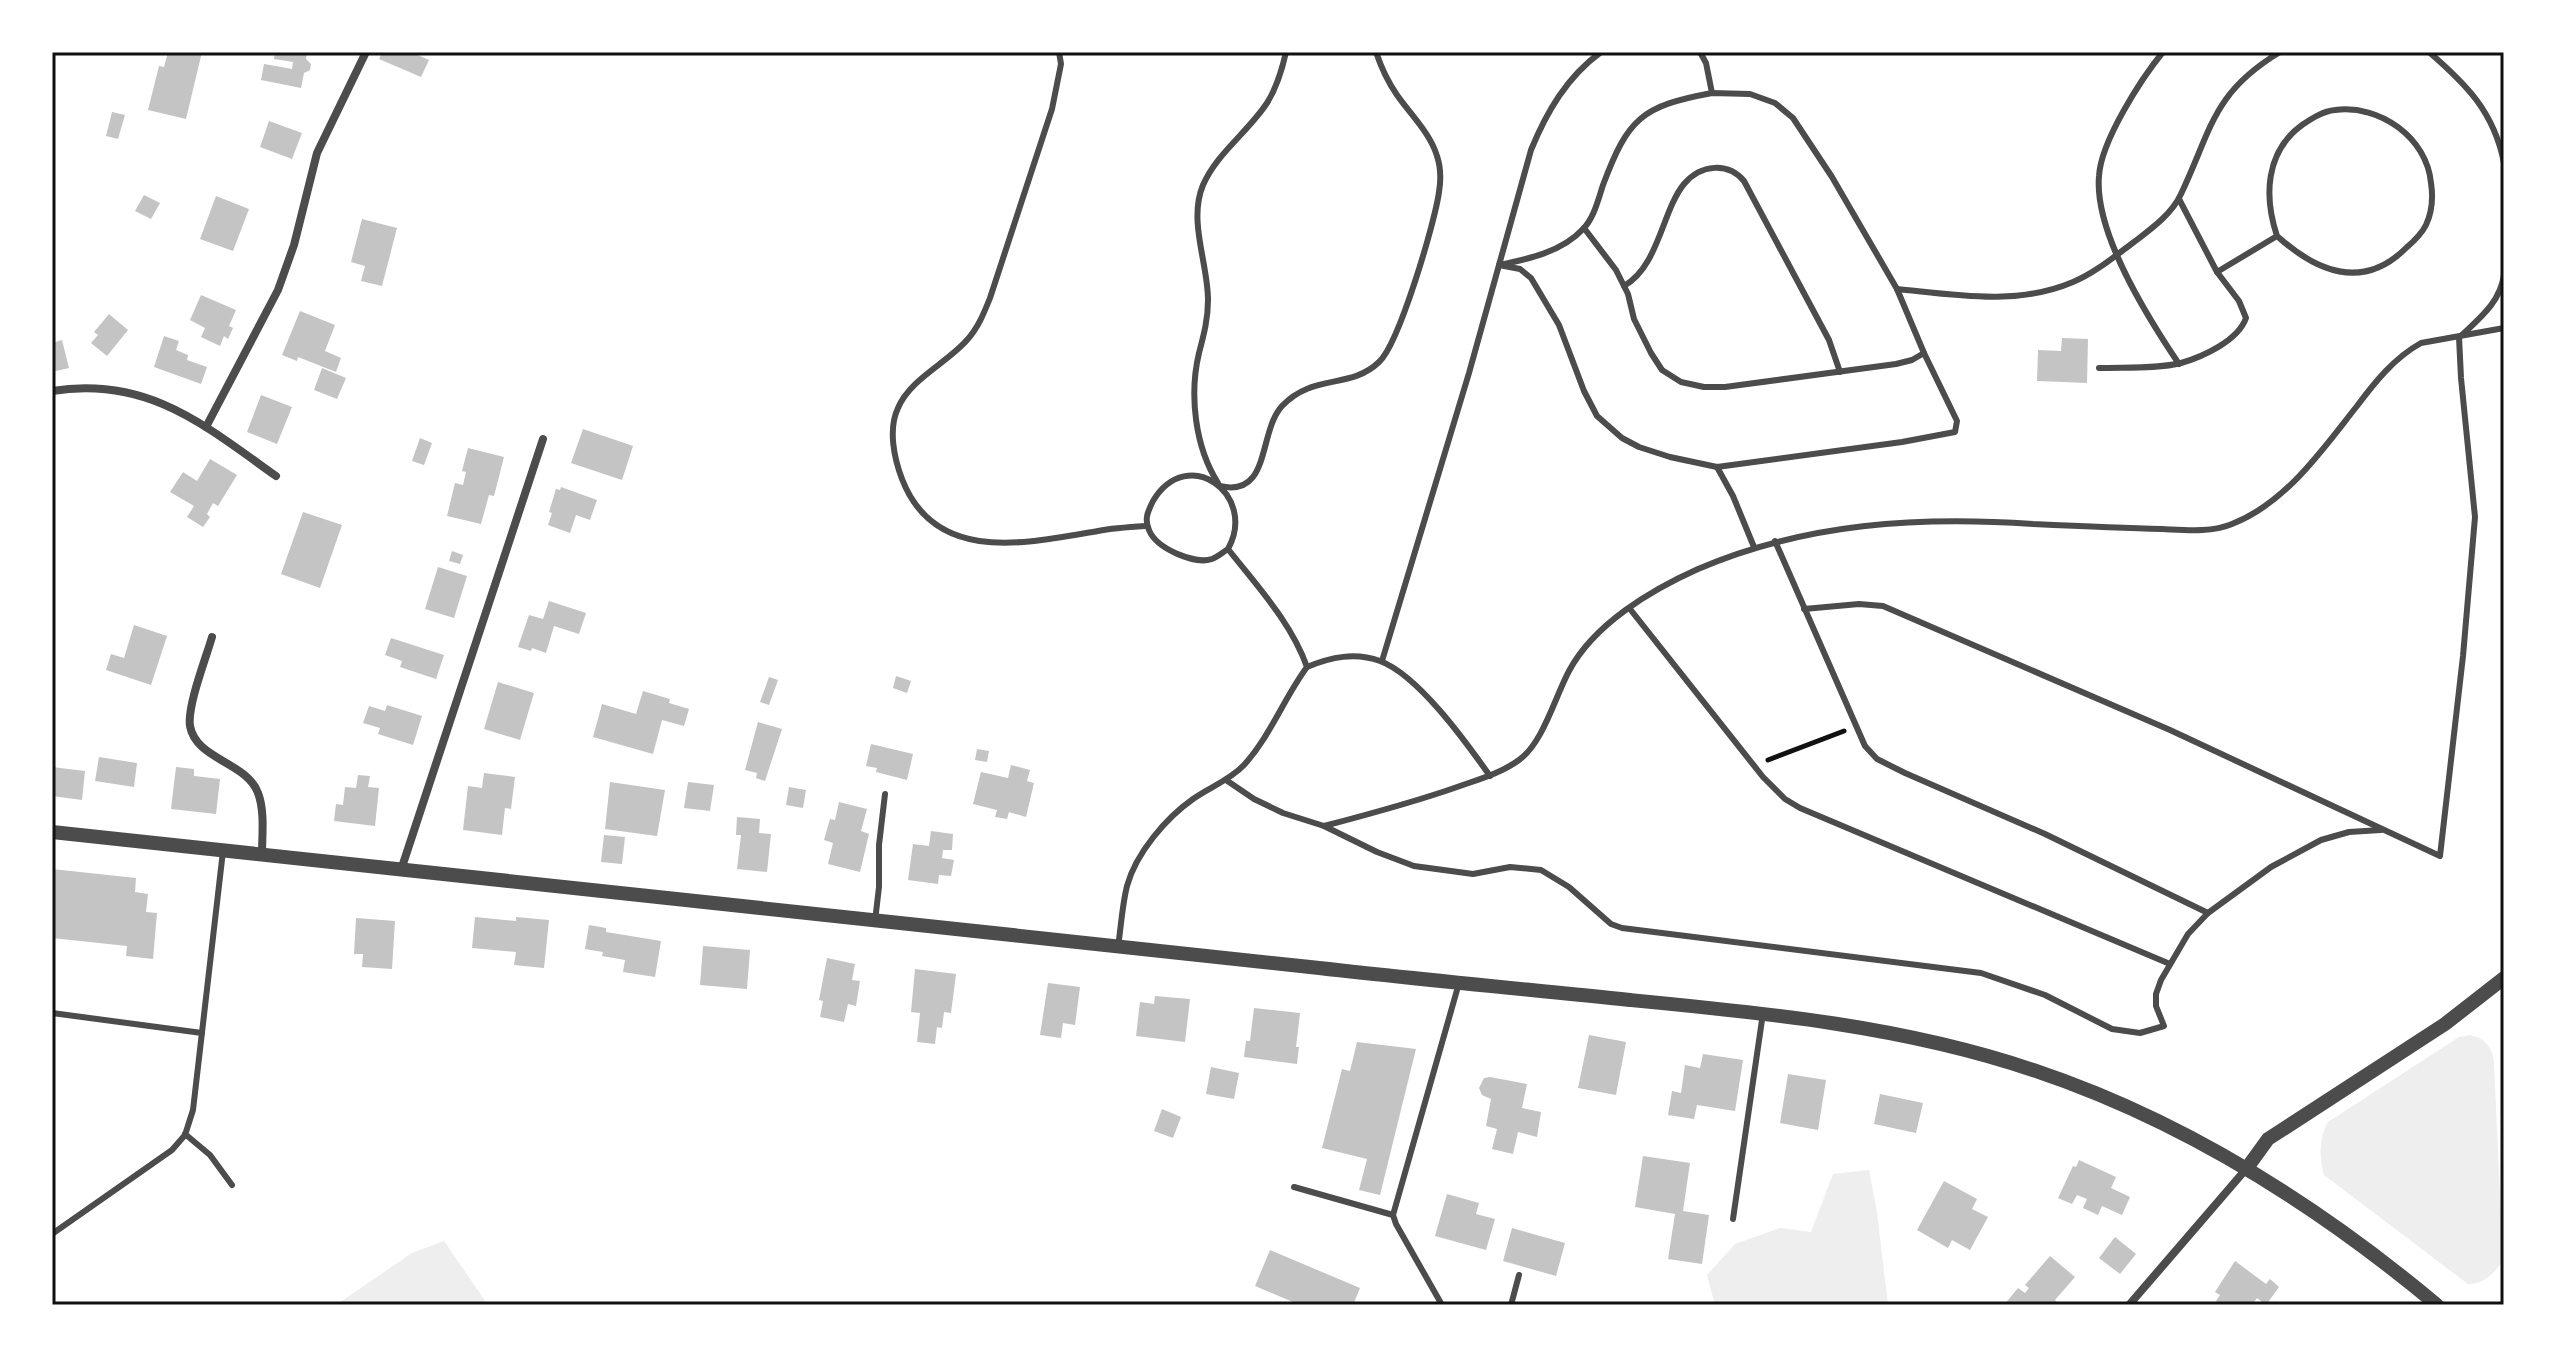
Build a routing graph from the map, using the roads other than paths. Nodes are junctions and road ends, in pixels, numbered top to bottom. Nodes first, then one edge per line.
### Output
1 (366, 52) edge
2 (1059, 52) edge
3 (1286, 52) edge
4 (1376, 52) edge
5 (1601, 52) edge
6 (1700, 52) edge
7 (2163, 52) edge
8 (2280, 52) edge
9 (2429, 52) edge
10 (1712, 93) junction
11 (2504, 163) edge
12 (2179, 199) junction
13 (1584, 228) junction
14 (2277, 236) junction
15 (2118, 254) junction
16 (1499, 265) junction
17 (2217, 272) junction
18 (2504, 275) edge
19 (1624, 286) junction
20 (1897, 289) junction
21 (2504, 328) edge
22 (2459, 337) junction
23 (1924, 353) junction
24 (2179, 364) junction
25 (2099, 368) dead end
26 (1840, 372) junction
27 (52, 391) edge
28 (206, 427) junction
29 (543, 439) dead end
30 (1717, 467) junction
31 (276, 476) dead end
32 (1220, 486) junction
33 (1147, 526) junction
34 (1775, 541) junction
35 (1754, 547) junction
36 (1228, 549) junction
37 (1630, 609) junction
38 (1804, 609) junction
39 (212, 637) dead end
40 (1382, 661) junction
41 (1307, 667) junction
42 (1490, 776) junction
43 (1226, 780) junction
44 (885, 794) dead end
45 (1324, 826) junction
46 (2381, 830) junction
47 (52, 832) edge
48 (223, 851) junction
49 (262, 854) junction
50 (401, 870) junction
51 (2208, 913) junction
52 (875, 921) junction
53 (1118, 947) junction
54 (2170, 964) junction
55 (2504, 978) edge
56 (1459, 983) junction
57 (52, 1013) edge
58 (1763, 1013) junction
59 (202, 1033) junction
60 (185, 1134) junction
61 (2247, 1168) junction
62 (232, 1185) dead end
63 (1294, 1187) dead end
64 (1393, 1215) junction
65 (1733, 1219) dead end
66 (52, 1234) edge
67 (1519, 1275) dead end
68 (1442, 1305) edge
69 (1511, 1305) edge
70 (2129, 1305) edge
71 (2437, 1305) edge

1 - 28 street
2 - 33 lane
3 - 32 lane
4 - 32 lane
5 - 16 lane
6 - 10 lane
7 - 15 lane
8 - 12 lane
9 - 11 lane
10 - 13 lane
10 - 20 lane
12 - 15 lane
12 - 17 lane
13 - 16 lane
13 - 19 lane
14 - 14 lane
14 - 17 lane
15 - 20 lane
15 - 24 lane
16 - 30 lane
16 - 40 lane
17 - 24 lane
18 - 22 lane
19 - 26 lane
19 - 26 lane
20 - 23 lane
21 - 22 lane
22 - 34 lane
22 - 46 lane
23 - 26 lane
23 - 30 lane
24 - 25 lane
27 - 28 street
28 - 31 street
29 - 50 street
30 - 35 lane
32 - 33 lane
32 - 36 lane
33 - 36 lane
34 - 35 lane
34 - 38 lane
35 - 37 lane
36 - 41 lane
37 - 42 lane
37 - 54 lane
38 - 46 lane
38 - 51 lane
39 - 49 street
40 - 41 lane
40 - 42 lane
41 - 43 lane
42 - 45 lane
43 - 45 lane
43 - 53 lane
44 - 52 lane
45 - 54 lane
46 - 51 lane
47 - 48 street
48 - 49 street
48 - 59 lane
49 - 50 street
50 - 52 street
51 - 54 lane
52 - 53 street
53 - 56 street
55 - 61 street
56 - 58 street
56 - 64 lane
57 - 59 lane
58 - 61 street
58 - 65 lane
59 - 60 lane
60 - 62 lane
60 - 66 lane
61 - 70 street
61 - 71 street
63 - 64 lane
64 - 68 lane
67 - 69 lane

